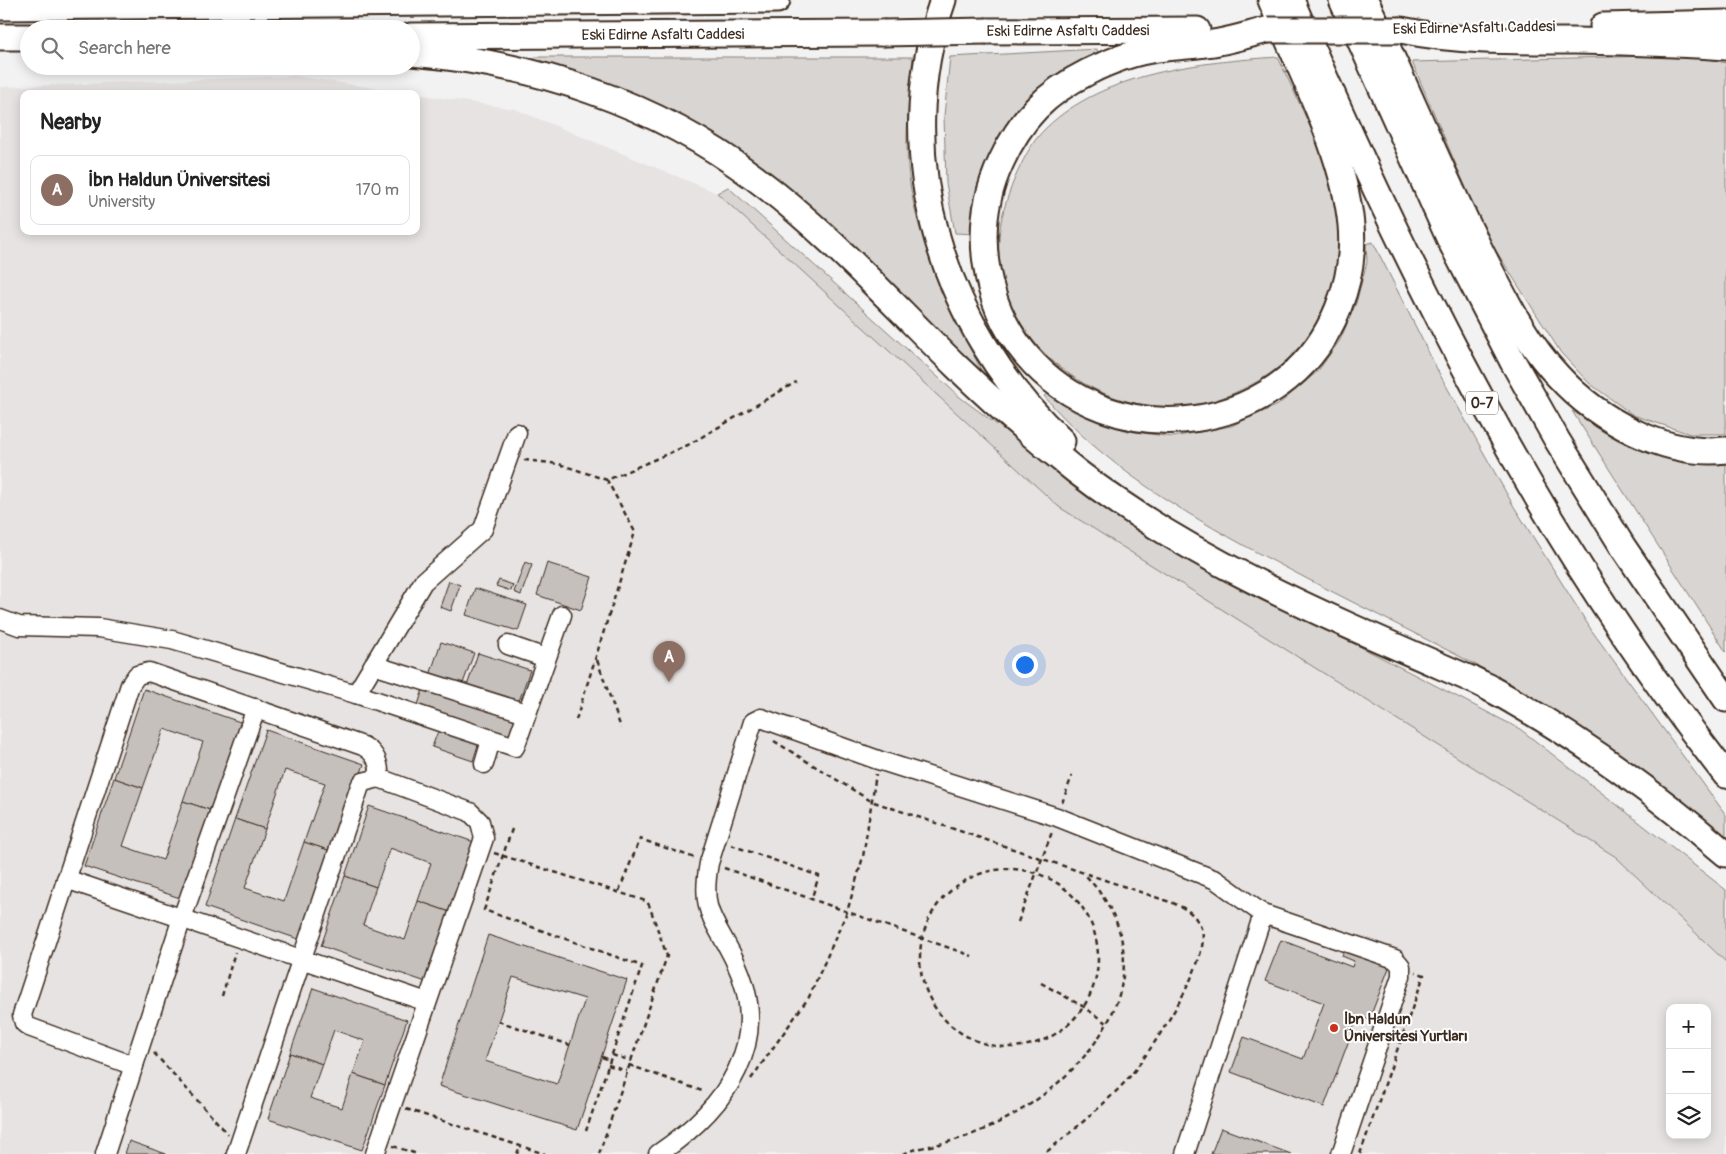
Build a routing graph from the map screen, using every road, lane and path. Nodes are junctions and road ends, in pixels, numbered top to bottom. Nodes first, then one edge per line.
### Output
1 (777, 0) edge
2 (943, 0) edge
3 (1271, 0) edge
4 (1291, 0) edge
5 (1342, 0) edge
6 (1364, 0) edge
7 (495, 1) edge
8 (611, 1) edge
9 (88, 2) edge
10 (0, 7) edge
11 (1726, 23) edge
12 (1267, 30) junction
13 (1400, 30) junction
14 (420, 36) edge
15 (0, 37) edge
16 (20, 37) edge
17 (1726, 47) edge
18 (420, 54) edge
19 (796, 382) dead end
20 (516, 432) dead end
21 (1726, 450) edge
22 (508, 459) junction
23 (607, 480) junction
24 (562, 615) dead end
25 (0, 619) edge
26 (508, 644) dead end
27 (546, 658) junction
28 (596, 659) junction
29 (373, 665) junction
30 (1488, 687) junction
31 (356, 694) junction
32 (1726, 699) edge
33 (256, 708) junction
34 (526, 713) junction
35 (576, 720) dead end
36 (755, 720) junction
37 (621, 728) dead end
38 (491, 740) junction
39 (878, 760) junction
40 (484, 764) dead end
41 (1726, 775) edge
42 (1072, 776) dead end
43 (378, 778) junction
44 (872, 801) junction
45 (1057, 817) junction
46 (512, 829) dead end
47 (716, 840) junction
48 (494, 845) dead end
49 (492, 852) junction
50 (1726, 854) edge
51 (502, 855) junction
52 (1041, 860) junction
53 (489, 861) dead end
54 (709, 863) junction
55 (1036, 873) junction
56 (1086, 875) junction
57 (66, 879) junction
58 (619, 891) junction
59 (811, 900) junction
60 (846, 912) junction
61 (1263, 914) junction
62 (182, 918) junction
63 (1018, 922) dead end
64 (240, 937) junction
65 (922, 939) junction
66 (972, 956) dead end
67 (301, 959) junction
68 (1401, 966) junction
69 (1041, 983) dead end
70 (222, 996) dead end
71 (427, 1002) junction
72 (1084, 1007) junction
73 (498, 1021) dead end
74 (1106, 1023) junction
75 (142, 1041) junction
76 (570, 1045) dead end
77 (612, 1055) junction
78 (602, 1057) dead end
79 (610, 1060) junction
80 (632, 1060) junction
81 (608, 1065) junction
82 (630, 1065) junction
83 (134, 1066) junction
84 (627, 1071) junction
85 (745, 1084) dead end
86 (710, 1094) dead end
87 (408, 1100) dead end
88 (586, 1131) dead end
89 (520, 1146) junction
90 (386, 1147) edge
91 (238, 1150) edge
92 (105, 1154) edge
93 (417, 1154) edge
94 (517, 1154) edge
95 (545, 1154) edge
96 (599, 1154) edge
97 (658, 1154) edge
98 (903, 1154) edge
99 (1044, 1154) edge
100 (1185, 1154) edge
101 (1341, 1154) edge
102 (1360, 1154) edge

1 - 8 highway
2 - 30 highway
3 - 12 highway
4 - 41 highway, O-7
5 - 32 highway
6 - 21 highway
7 - 8 highway
7 - 9 highway
9 - 10 highway
11 - 13 highway, Eski Edirne Asfaltı Caddesi
12 - 13 highway, Eski Edirne Asfaltı Caddesi, bridge
12 - 14 highway, Eski Edirne Asfaltı Caddesi, bridge
13 - 17 highway
15 - 16 highway
18 - 30 highway
19 - 23 path
20 - 22 lane
22 - 23 path
22 - 29 lane
23 - 28 path
24 - 27 lane
25 - 31 lane
26 - 27 lane
27 - 34 lane
28 - 35 path
28 - 37 path
29 - 31 lane
29 - 34 lane
30 - 50 highway
31 - 38 lane
33 - 43 lane
33 - 57 lane
33 - 62 lane
34 - 38 lane
36 - 39 lane
36 - 44 path
36 - 47 lane
38 - 40 lane
39 - 44 path
39 - 45 lane
42 - 45 path
43 - 67 lane
43 - 71 lane
44 - 52 path
44 - 60 path
45 - 52 path
45 - 61 lane
46 - 51 path
47 - 54 lane
47 - 59 path
48 - 49 path
49 - 51 path
49 - 53 path
51 - 58 path
51 - 77 path
52 - 55 path
52 - 56 path
54 - 58 path
54 - 59 path
54 - 97 lane
55 - 63 path
55 - 65 path
55 - 72 path
56 - 74 path
56 - 99 path
57 - 62 lane
57 - 83 lane
58 - 80 path
59 - 60 path
60 - 65 path
60 - 85 path
61 - 68 lane
61 - 100 lane
62 - 64 lane
62 - 75 lane
64 - 67 lane
64 - 70 path
65 - 66 path
65 - 72 path
67 - 71 lane
67 - 91 lane
68 - 101 lane
68 - 102 path
69 - 72 path
71 - 90 lane
72 - 74 path
73 - 76 path
74 - 98 path
75 - 83 lane
75 - 91 path
77 - 79 path
77 - 80 path
78 - 79 path
79 - 81 path
80 - 82 path
81 - 84 path
81 - 88 path
82 - 84 path
82 - 86 path
83 - 92 lane
84 - 96 path
87 - 89 path
89 - 94 path
89 - 95 path
90 - 93 path

